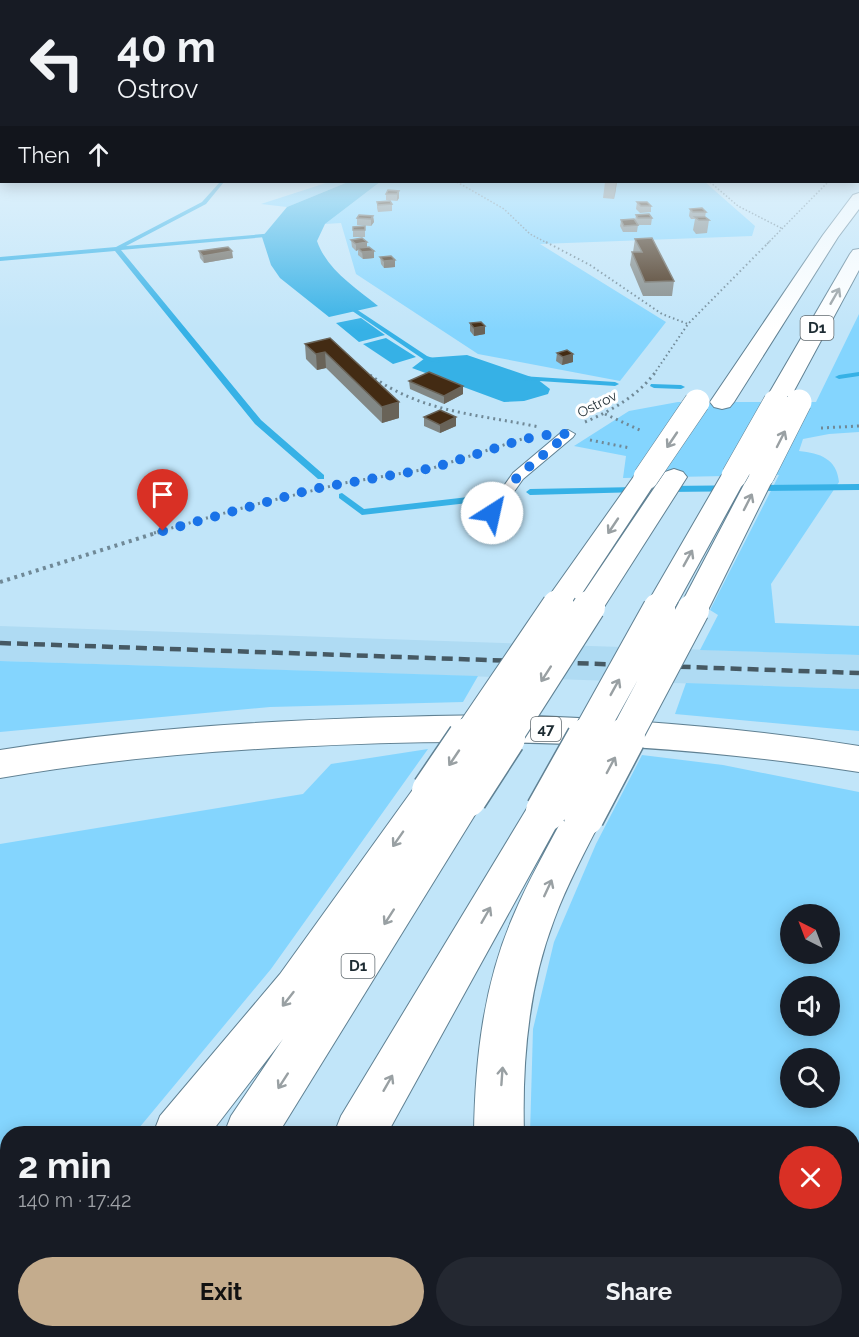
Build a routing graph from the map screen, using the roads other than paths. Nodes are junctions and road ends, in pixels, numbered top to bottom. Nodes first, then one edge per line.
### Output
1 (853, 205) edge
2 (859, 254) edge
3 (859, 283) edge
4 (778, 314) junction
5 (788, 402) junction
6 (568, 434) road end
7 (748, 476) junction
8 (492, 513) dead end
9 (574, 607) junction
10 (232, 738) junction
11 (859, 759) edge
12 (0, 764) edge
13 (0, 783) edge
14 (449, 794) junction
15 (565, 814) junction
16 (184, 1126) edge
17 (254, 1126) edge
18 (364, 1126) edge
19 (499, 1126) edge

1 - 4 main road, D1
5 -> 2 main road, D1
3 - 5 main road
4 - 9 main road, D1
4 -> 9 main road, bridge
7 -> 5 main road, D1, bridge
6 - 8 lane
15 -> 7 main road, D1, bridge
15 -> 7 main road, bridge
9 -> 14 main road, D1, bridge
10 - 11 main road, 47
10 - 12 main road, 47
10 - 13 main road
14 -> 16 main road
14 -> 17 main road, D1
18 -> 15 main road, D1
19 -> 15 main road

